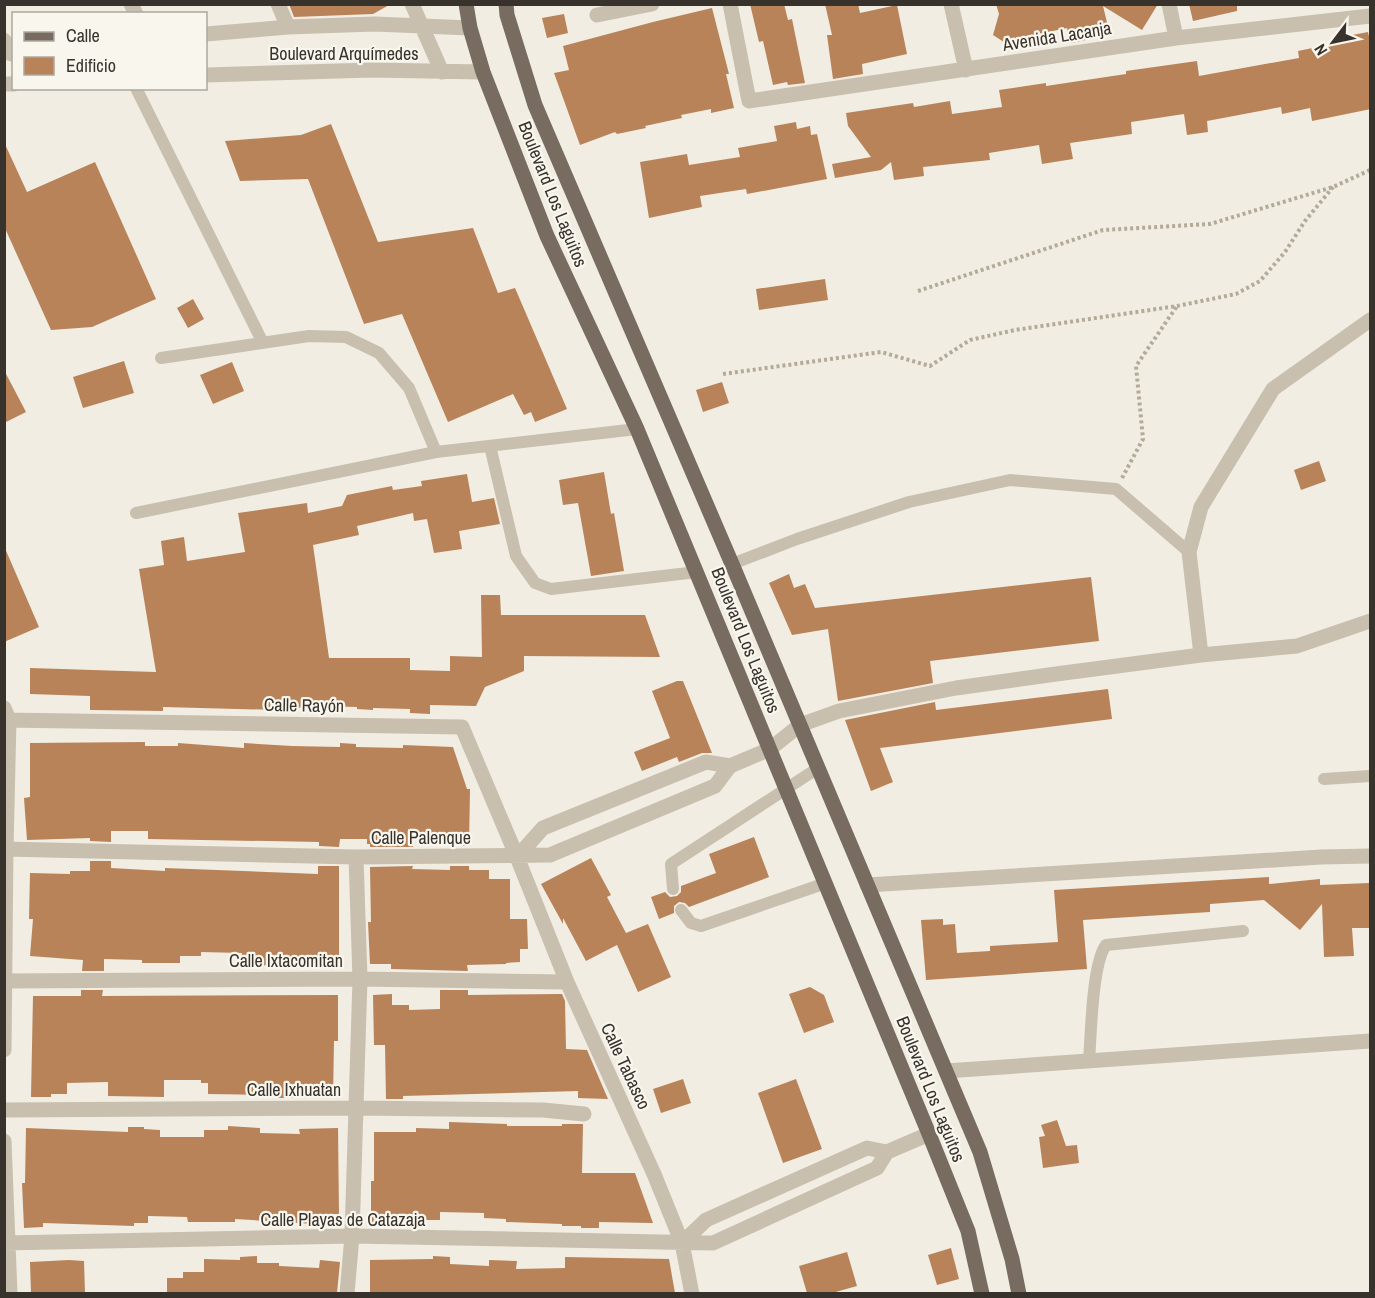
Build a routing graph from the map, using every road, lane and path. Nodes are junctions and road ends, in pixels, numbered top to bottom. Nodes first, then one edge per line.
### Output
1 (278, 4) edge
2 (412, 4) edge
3 (466, 4) edge
4 (506, 4) edge
5 (652, 4) edge
6 (730, 4) edge
7 (951, 4) edge
8 (1169, 4) edge
9 (597, 15) dead end
10 (1371, 16) edge
11 (420, 26) junction
12 (288, 27) junction
13 (470, 28) junction
14 (207, 34) edge
15 (1176, 38) junction
16 (4, 40) edge
17 (10, 54) edge
18 (966, 70) junction
19 (442, 72) junction
20 (483, 72) junction
21 (207, 75) edge
22 (137, 90) edge
23 (1371, 170) edge
24 (1333, 187) junction
25 (918, 291) dead end
26 (1177, 306) junction
27 (1371, 320) edge
28 (263, 344) junction
29 (161, 358) dead end
30 (723, 374) dead end
31 (637, 429) junction
32 (490, 446) junction
33 (436, 452) junction
34 (1116, 489) junction
35 (136, 513) dead end
36 (1189, 552) junction
37 (732, 564) junction
38 (697, 572) junction
39 (1371, 621) edge
40 (1202, 655) junction
41 (6, 716) edge
42 (800, 725) junction
43 (770, 748) junction
44 (730, 766) junction
45 (818, 768) junction
46 (1371, 776) edge
47 (1324, 779) dead end
48 (786, 789) junction
49 (5, 849) edge
50 (356, 856) junction
51 (1371, 856) edge
52 (517, 857) junction
53 (826, 883) junction
54 (867, 885) junction
55 (673, 889) dead end
56 (681, 910) dead end
57 (1243, 931) dead end
58 (360, 979) junction
59 (6, 981) junction
60 (567, 982) junction
61 (1371, 1041) edge
62 (4, 1050) edge
63 (1089, 1061) junction
64 (946, 1071) junction
65 (357, 1108) junction
66 (4, 1110) edge
67 (584, 1114) dead end
68 (929, 1134) junction
69 (4, 1141) edge
70 (886, 1152) junction
71 (352, 1236) junction
72 (7, 1243) edge
73 (682, 1243) junction
74 (10, 1293) edge
75 (347, 1293) edge
76 (692, 1293) edge
77 (982, 1293) edge
78 (1019, 1293) edge

1 - 12 street
2 - 11 street
3 - 13 main road, Boulevard Los Laguitos
4 - 37 main road, Boulevard Los Laguitos
5 - 9 street
6 - 18 street, Avenida Lacanja
7 - 18 street
8 - 15 street
10 - 15 street, Avenida Lacanja
11 - 12 street, Boulevard Arquímedes
11 - 13 street, Boulevard Arquímedes
11 - 19 street
12 - 14 street, Boulevard Arquímedes
13 - 20 main road, Boulevard Los Laguitos
15 - 18 street, Avenida Lacanja
16 - 17 street
19 - 20 street, Boulevard Arquímedes
19 - 21 street, Boulevard Arquímedes
20 - 31 main road, Boulevard Los Laguitos
22 - 28 lane
23 - 24 path
24 - 25 path
24 - 26 path
26 - 30 path
26 - 34 path
27 - 36 street
28 - 29 lane
28 - 33 lane
31 - 32 lane
31 - 38 main road, Boulevard Los Laguitos
32 - 33 lane
32 - 38 lane
33 - 35 lane
34 - 36 lane
34 - 37 lane
36 - 40 street
37 - 42 main road, Boulevard Los Laguitos
38 - 43 main road, Boulevard Los Laguitos
39 - 40 street
40 - 42 street
41 - 49 street
41 - 52 street, Calle Rayón
42 - 43 street
42 - 45 main road, Boulevard Los Laguitos
43 - 44 street
43 - 48 main road, Boulevard Los Laguitos
44 - 52 street, Calle Palenque
44 - 52 street
45 - 48 lane
45 - 54 main road, Boulevard Los Laguitos
46 - 47 lane
48 - 53 main road, Boulevard Los Laguitos
48 - 55 lane
49 - 50 street, Calle Palenque
49 - 59 street
50 - 52 street, Calle Palenque
50 - 58 street
51 - 54 street
52 - 60 street, Calle Tabasco
53 - 56 lane
53 - 68 main road, Boulevard Los Laguitos
54 - 64 main road, Boulevard Los Laguitos
57 - 63 lane
58 - 59 street, Calle Ixtacomitan
58 - 60 street, Calle Ixtacomitan
58 - 65 street
59 - 62 street
60 - 73 street, Calle Tabasco
61 - 63 street
63 - 64 street
64 - 78 main road, Boulevard Los Laguitos
65 - 66 street, Calle Ixhuatan
65 - 67 street, Calle Ixhuatan
65 - 71 street
68 - 70 street, Calle Playas de Catazaja
68 - 77 main road, Boulevard Los Laguitos
69 - 72 street
70 - 73 street, Calle Playas de Catazaja
70 - 73 street, Calle Playas de Catazaja
71 - 72 street, Calle Playas de Catazaja
71 - 73 street, Calle Playas de Catazaja
71 - 75 street
72 - 74 street
73 - 76 street, Calle Tabasco

